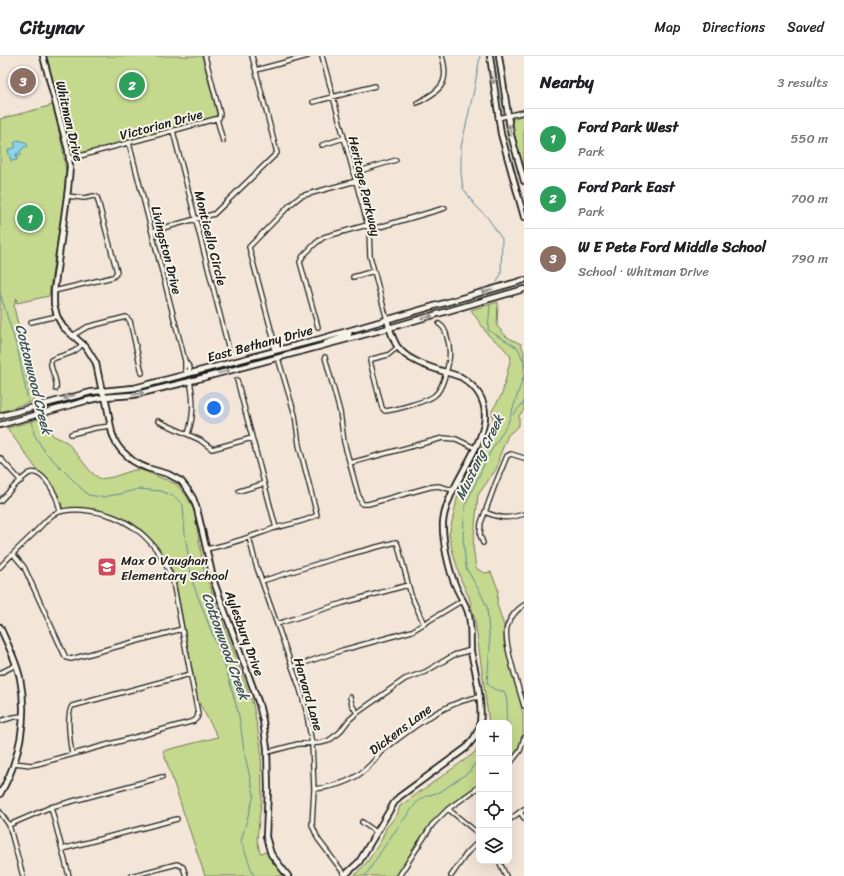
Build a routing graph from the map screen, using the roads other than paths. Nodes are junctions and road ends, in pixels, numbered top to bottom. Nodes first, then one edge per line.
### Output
1 (43, 56) edge
2 (205, 56) edge
3 (252, 56) edge
4 (308, 56) edge
5 (322, 56) edge
6 (442, 56) edge
7 (490, 56) edge
8 (500, 56) edge
9 (256, 70) junction
10 (375, 86) dead end
11 (333, 96) junction
12 (313, 102) dead end
13 (417, 103) dead end
14 (524, 112) edge
15 (507, 116) junction
16 (498, 118) junction
17 (217, 120) junction
18 (173, 131) junction
19 (344, 138) junction
20 (223, 141) dead end
21 (129, 143) junction
22 (322, 144) dead end
23 (69, 159) junction
24 (396, 160) dead end
25 (353, 173) junction
26 (356, 181) junction
27 (524, 181) edge
28 (67, 196) junction
29 (522, 201) edge
30 (445, 208) dead end
31 (524, 217) edge
32 (196, 219) junction
33 (367, 225) junction
34 (369, 230) junction
35 (152, 231) junction
36 (374, 271) junction
37 (353, 277) dead end
38 (524, 280) edge
39 (524, 289) edge
40 (54, 292) junction
41 (57, 316) junction
42 (387, 320) junction
43 (31, 322) dead end
44 (439, 324) dead end
45 (318, 327) dead end
46 (389, 328) junction
47 (349, 331) junction
48 (72, 336) junction
49 (82, 344) junction
50 (320, 347) junction
51 (398, 347) junction
52 (229, 350) dead end
53 (276, 350) junction
54 (324, 357) dead end
55 (278, 358) junction
56 (446, 372) junction
57 (142, 373) dead end
58 (188, 374) junction
59 (237, 380) dead end
60 (190, 381) junction
61 (56, 389) dead end
62 (102, 390) junction
63 (105, 397) junction
64 (0, 416) edge
65 (158, 421) dead end
66 (0, 425) edge
67 (111, 426) junction
68 (71, 434) dead end
69 (188, 434) junction
70 (252, 438) junction
71 (475, 448) junction
72 (0, 458) edge
73 (524, 458) edge
74 (350, 463) junction
75 (21, 480) junction
76 (263, 484) junction
77 (453, 490) junction
78 (239, 491) dead end
79 (0, 501) edge
80 (60, 512) junction
81 (485, 512) junction
82 (524, 514) edge
83 (276, 528) junction
84 (249, 537) junction
85 (483, 543) dead end
86 (206, 549) junction
87 (13, 554) junction
88 (0, 568) edge
89 (262, 581) junction
90 (408, 585) junction
91 (463, 600) junction
92 (524, 605) edge
93 (276, 624) junction
94 (424, 624) junction
95 (0, 626) edge
96 (182, 629) junction
97 (471, 650) junction
98 (16, 665) junction
99 (292, 667) junction
100 (0, 673) edge
101 (190, 674) junction
102 (350, 697) dead end
103 (479, 697) junction
104 (524, 706) edge
105 (357, 713) junction
106 (23, 716) junction
107 (480, 720) edge
108 (0, 722) edge
109 (476, 734) edge
110 (524, 738) edge
111 (312, 744) junction
112 (268, 752) junction
113 (72, 754) junction
114 (512, 761) edge
115 (14, 763) junction
116 (162, 777) dead end
117 (314, 789) junction
118 (476, 789) edge
119 (0, 794) edge
120 (51, 807) junction
121 (448, 809) junction
122 (524, 809) edge
123 (0, 812) edge
124 (520, 812) junction
125 (177, 818) dead end
126 (512, 818) edge
127 (524, 818) edge
128 (362, 822) dead end
129 (9, 825) junction
130 (376, 832) junction
131 (476, 832) edge
132 (476, 844) edge
133 (62, 849) junction
134 (500, 864) edge
135 (344, 875) edge
136 (23, 876) edge
137 (69, 876) edge
138 (131, 876) edge
139 (186, 876) edge
140 (288, 876) edge
141 (399, 876) edge
142 (451, 876) edge
143 (506, 876) edge

1 - 23 street, Whitman Drive
2 - 17 street, Victorian Drive
3 - 9 street
4 - 9 street
5 - 11 street, Heritage Parkway
6 - 13 street
7 -> 16 street
8 - 15 street
9 - 32 street
10 - 11 street
11 - 12 street
11 - 19 street, Heritage Parkway
14 - 15 street
15 - 16 street
27 -> 15 street
16 - 29 street
17 - 18 street, Victorian Drive
17 - 20 street
18 - 21 street, Victorian Drive
18 - 32 street, Monticello Circle
19 - 22 street
19 - 25 street, Heritage Parkway
21 - 23 street, Victorian Drive
21 - 35 street, Livingston Drive
23 - 28 street, Whitman Drive
24 - 25 street
25 - 26 street, Heritage Parkway
26 - 33 street, Heritage Parkway
26 - 53 street
28 - 40 street, Whitman Drive
28 - 40 street
29 - 31 street
30 - 34 street
32 - 35 street
32 - 52 street, Monticello Circle
33 - 34 street, Heritage Parkway
33 - 45 street
34 - 36 street, Heritage Parkway
35 - 58 street, Livingston Drive
36 - 37 street
36 - 42 street, Heritage Parkway
38 -> 42 street, East Bethany Drive
46 -> 39 street, East Bethany Drive
40 - 41 street, Whitman Drive
41 - 43 street
41 - 48 street, Whitman Drive
42 - 46 street
42 - 47 street, East Bethany Drive
44 - 56 street
46 - 50 street, East Bethany Drive
46 - 51 street
47 - 50 street
47 - 53 street, East Bethany Drive
48 - 49 street, Whitman Drive
48 - 57 street
49 - 61 street
49 - 62 street, Whitman Drive
50 - 55 street, East Bethany Drive
51 - 56 street
51 - 56 street
53 - 55 street
53 - 58 street, East Bethany Drive
54 - 74 street
60 -> 55 street, East Bethany Drive
55 - 83 street
56 - 71 street
58 - 60 street
58 - 62 street, East Bethany Drive
59 - 70 street
63 -> 60 street, East Bethany Drive
60 - 69 street
62 - 63 street, Aylesbury Drive
62 -> 64 street, East Bethany Drive
63 - 66 street, East Bethany Drive
63 - 67 street, Aylesbury Drive
65 - 69 street
67 - 68 street
67 - 86 street, Aylesbury Drive
69 - 70 street
70 - 76 street
71 - 74 street
71 - 77 street
72 - 75 street
73 - 81 street
74 - 77 street
75 - 79 street
75 - 80 street
76 - 78 street
76 - 83 street
77 - 91 street
80 - 87 street
80 - 96 street
81 - 82 street
81 - 85 street
83 - 84 street
84 - 86 street
84 - 89 street, Harvard Lane
86 - 112 street, Aylesbury Drive
87 - 88 street
87 - 96 street
89 - 90 street
89 - 93 street, Harvard Lane
90 - 93 street
90 - 94 street
91 - 94 street
91 - 97 street
92 - 104 street
93 - 99 street, Harvard Lane
94 - 99 street
95 - 98 street
96 - 101 street
97 - 103 street
97 - 105 street
98 - 100 street
98 - 106 street
99 - 111 street, Harvard Lane
101 - 113 street
101 - 113 street
102 - 105 street
103 - 107 street
103 - 117 street, Dickens Lane
105 - 111 street
106 - 108 street
106 - 115 street
109 - 130 street
110 - 114 street
111 - 112 street
111 - 117 street, Harvard Lane
112 - 140 street, Aylesbury Drive
113 - 115 street
115 - 119 street
116 - 120 street
117 - 135 street, Harvard Lane
118 - 121 street
120 - 129 street
120 - 133 street
121 - 131 street
121 - 141 street
122 - 124 street
123 - 129 street
124 - 126 street
124 - 127 street
125 - 133 street
128 - 130 street
129 - 136 street
130 - 135 street
132 - 142 street
133 - 137 street
134 - 143 street
138 - 139 street

